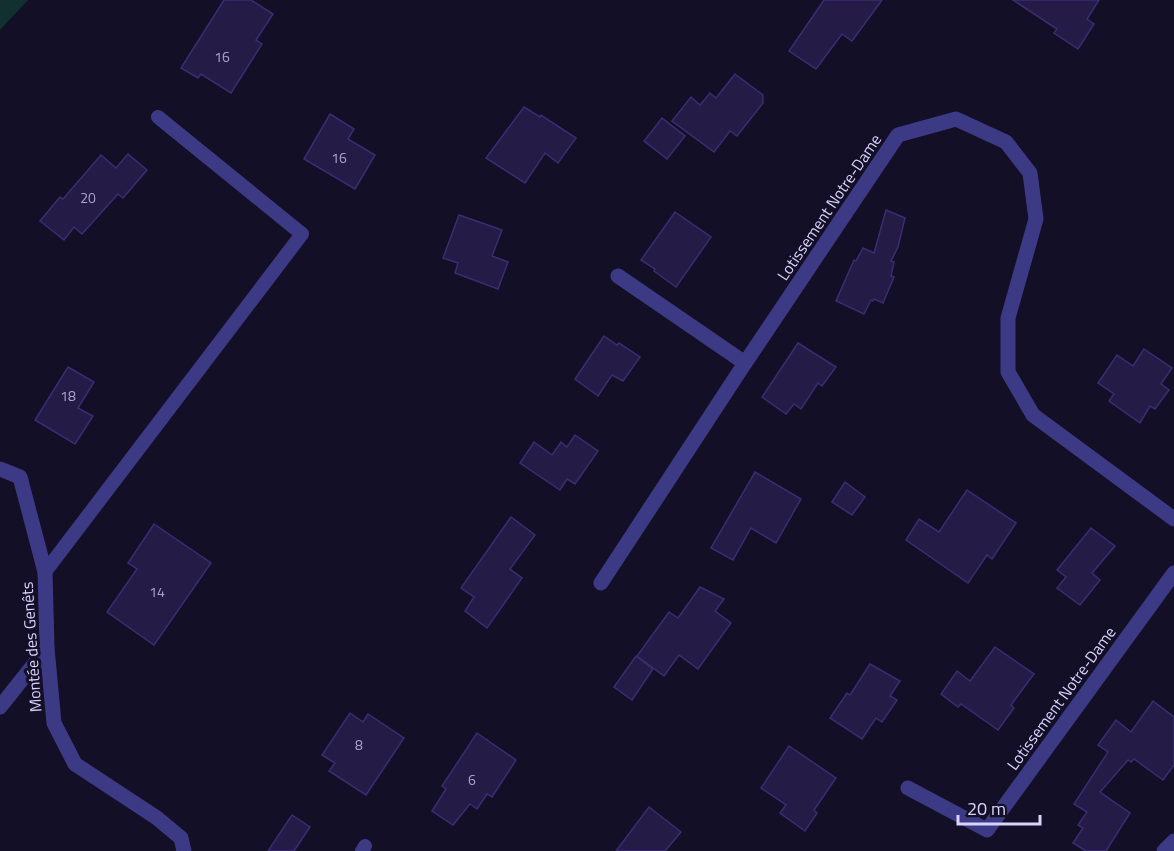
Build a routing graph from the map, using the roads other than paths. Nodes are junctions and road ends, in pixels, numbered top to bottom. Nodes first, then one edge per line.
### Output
1 (158, 117) dead end
2 (618, 276) dead end
3 (745, 363) junction
4 (0, 469) edge
5 (1174, 519) edge
6 (45, 572) junction
7 (1174, 573) edge
8 (601, 584) dead end
9 (47, 648) junction
10 (0, 707) edge
11 (908, 788) dead end
12 (1174, 841) edge
13 (184, 851) edge
14 (1164, 851) edge

1 - 6 lane
2 - 3 street
3 - 5 street, Lotissement Notre-Dame
3 - 8 street, Lotissement Notre-Dame
4 - 6 street, Montée des Genêts
6 - 9 street, Montée des Genêts
7 - 11 street, Lotissement Notre-Dame
9 - 10 street
9 - 13 street, Montée des Genêts
12 - 14 street

